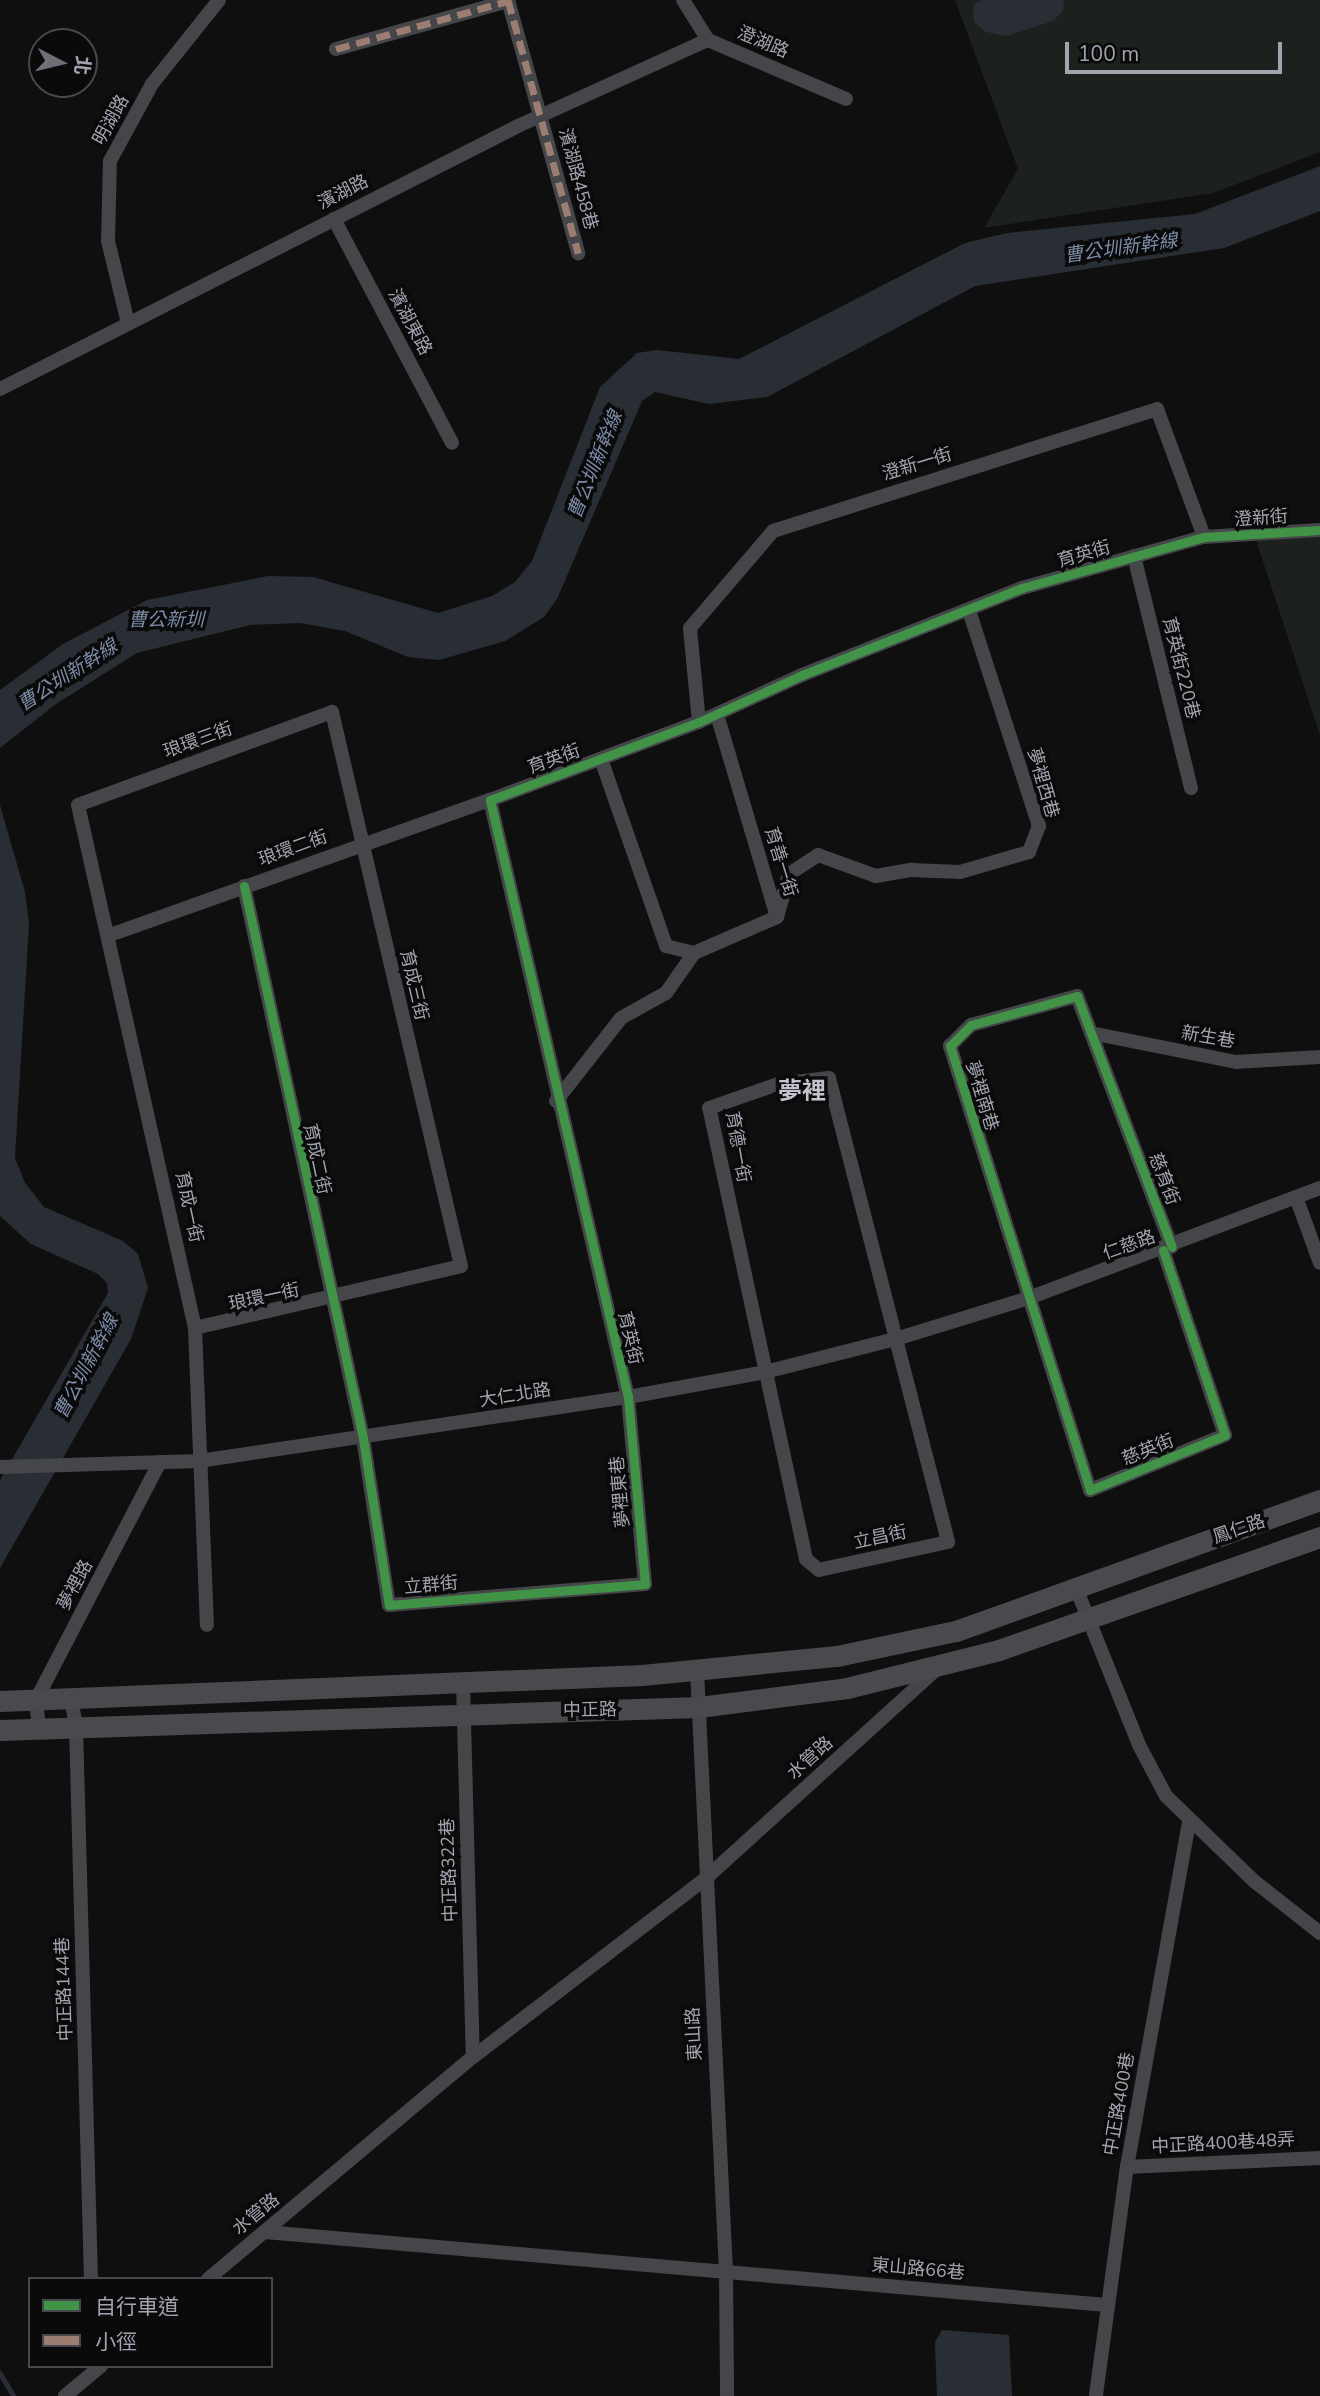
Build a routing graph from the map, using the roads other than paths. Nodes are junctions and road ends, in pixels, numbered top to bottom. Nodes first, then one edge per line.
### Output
1 (219, 0) edge
2 (508, 0) edge
3 (683, 0) edge
4 (708, 40) junction
5 (336, 49) dead end
6 (846, 99) dead end
7 (540, 116) junction
8 (334, 219) junction
9 (578, 253) dead end
10 (128, 323) junction
11 (0, 389) edge
12 (452, 443) dead end
13 (1320, 530) edge
14 (1204, 537) junction
15 (1134, 556) junction
16 (969, 610) junction
17 (332, 712) joint
18 (717, 715) junction
19 (699, 722) junction
20 (601, 759) junction
21 (1191, 788) dead end
22 (490, 800) junction
23 (78, 805) joint
24 (361, 844) junction
25 (244, 886) junction
26 (777, 916) junction
27 (110, 934) junction
28 (694, 953) junction
29 (1091, 1033) junction
30 (1320, 1058) edge
31 (556, 1101) junction
32 (1125, 1123) joint
33 (1320, 1188) edge
34 (1296, 1197) junction
35 (1168, 1248) junction
36 (1320, 1263) edge
37 (461, 1266) joint
38 (330, 1299) junction
39 (1026, 1299) junction
40 (195, 1328) junction
41 (899, 1338) junction
42 (765, 1372) junction
43 (628, 1397) junction
44 (363, 1437) junction
45 (199, 1461) junction
46 (160, 1462) junction
47 (2, 1467) edge
48 (1320, 1500) edge
49 (1320, 1536) edge
50 (1158, 1558) joint
51 (645, 1584) joint
52 (1076, 1588) junction
53 (1164, 1591) joint
54 (1088, 1618) junction
55 (207, 1625) dead end
56 (940, 1666) junction
57 (697, 1670) junction
58 (463, 1682) junction
59 (71, 1698) junction
60 (36, 1700) junction
61 (0, 1701) edge
62 (699, 1707) junction
63 (464, 1712) junction
64 (76, 1727) junction
65 (39, 1728) junction
66 (0, 1730) edge
67 (1189, 1822) junction
68 (705, 1879) junction
69 (1320, 1933) edge
70 (473, 2057) junction
71 (1320, 2158) edge
72 (1127, 2167) junction
73 (265, 2232) junction
74 (726, 2272) junction
75 (91, 2277) edge
76 (210, 2277) edge
77 (1107, 2305) junction
78 (95, 2369) edge
79 (65, 2396) edge
80 (727, 2396) edge
81 (1095, 2396) edge
82 (1111, 2396) edge

1 - 10 street, 明湖路
2 - 5 street
2 - 7 street, 濱湖路458巷
3 - 4 street, 澄湖路
4 - 6 street, 澄湖路
4 - 7 street, 濱湖路
7 - 8 street, 濱湖路
7 - 9 street, 濱湖路458巷
8 - 10 street, 濱湖路
8 - 12 street, 濱湖東路
10 - 11 street, 濱湖路
13 - 14 street, 澄新街
14 - 15 street, 育英街
14 - 19 street, 澄新一街
15 - 16 street, 育英街
15 - 21 street, 育英街220巷
16 - 18 street, 育英街
16 - 26 street, 夢裡西巷
17 - 23 street, 琅環三街
17 - 24 street, 育成三街
18 - 19 street, 育英街
18 - 26 street, 育善一街
19 - 20 street, 育英街
20 - 22 street, 育英街
20 - 28 street
22 - 24 street, 琅環二街
22 - 31 street, 育英街
23 - 27 street, 育成一街
24 - 25 street, 琅環二街
24 - 37 street, 育成三街
25 - 27 street, 琅環二街
25 - 38 street, 育成二街
26 - 28 street, 育善一街
27 - 40 street, 育成一街
28 - 31 street
29 - 30 street, 新生巷
29 - 32 street, 夢裡南巷
29 - 39 street, 夢裡南巷
31 - 43 street, 育英街
32 - 35 street, 慈育街
33 - 34 street, 仁慈路
34 - 35 street, 仁慈路
34 - 36 street
35 - 39 street, 仁慈路
35 - 39 street, 慈英街
37 - 38 street, 琅環一街
38 - 40 street, 琅環一街
38 - 44 street, 育成二街
39 - 41 street, 大仁北路
40 - 45 street, 育成一街
41 - 42 street, 大仁北路
41 - 42 street, 立昌街
41 - 42 street, 育德一街
42 - 43 street, 大仁北路
43 - 44 street, 大仁北路
43 - 51 street, 夢裡東巷
44 - 45 street, 大仁北路
44 - 51 street, 立群街
45 - 46 street, 大仁北路
45 - 55 street, 育成一街
46 - 47 street, 大仁北路
46 - 60 street, 夢裡路
48 - 50 main road, 鳳仁路
49 - 53 main road, 鳳仁路
50 - 52 main road, 中正路
52 - 54 street
52 - 57 main road, 中正路
53 - 54 main road, 中正路
54 - 56 main road, 中正路
54 - 67 street
56 - 62 main road, 中正路
56 - 68 street, 水管路
57 - 58 main road, 中正路
57 - 62 street, 東山路
58 - 59 main road, 中正路
58 - 63 street, 中正路322巷
59 - 60 main road, 中正路
59 - 64 street, 中正路144巷
60 - 61 main road, 中正路
60 - 65 street
62 - 63 main road, 中正路
62 - 68 street, 東山路
63 - 64 main road, 中正路
63 - 70 street, 中正路322巷
64 - 65 main road, 中正路
64 - 75 street, 中正路144巷
65 - 66 main road, 中正路
67 - 69 street
67 - 72 street, 中正路400巷
68 - 70 street, 水管路
68 - 74 street, 東山路
70 - 73 street, 水管路
71 - 72 street, 中正路400巷48弄
72 - 77 street, 中正路400巷
73 - 74 street, 東山路66巷
73 - 76 street, 水管路
74 - 77 street, 東山路66巷
74 - 80 street, 東山路
77 - 81 street, 中正路400巷
78 - 79 street
81 - 82 street

